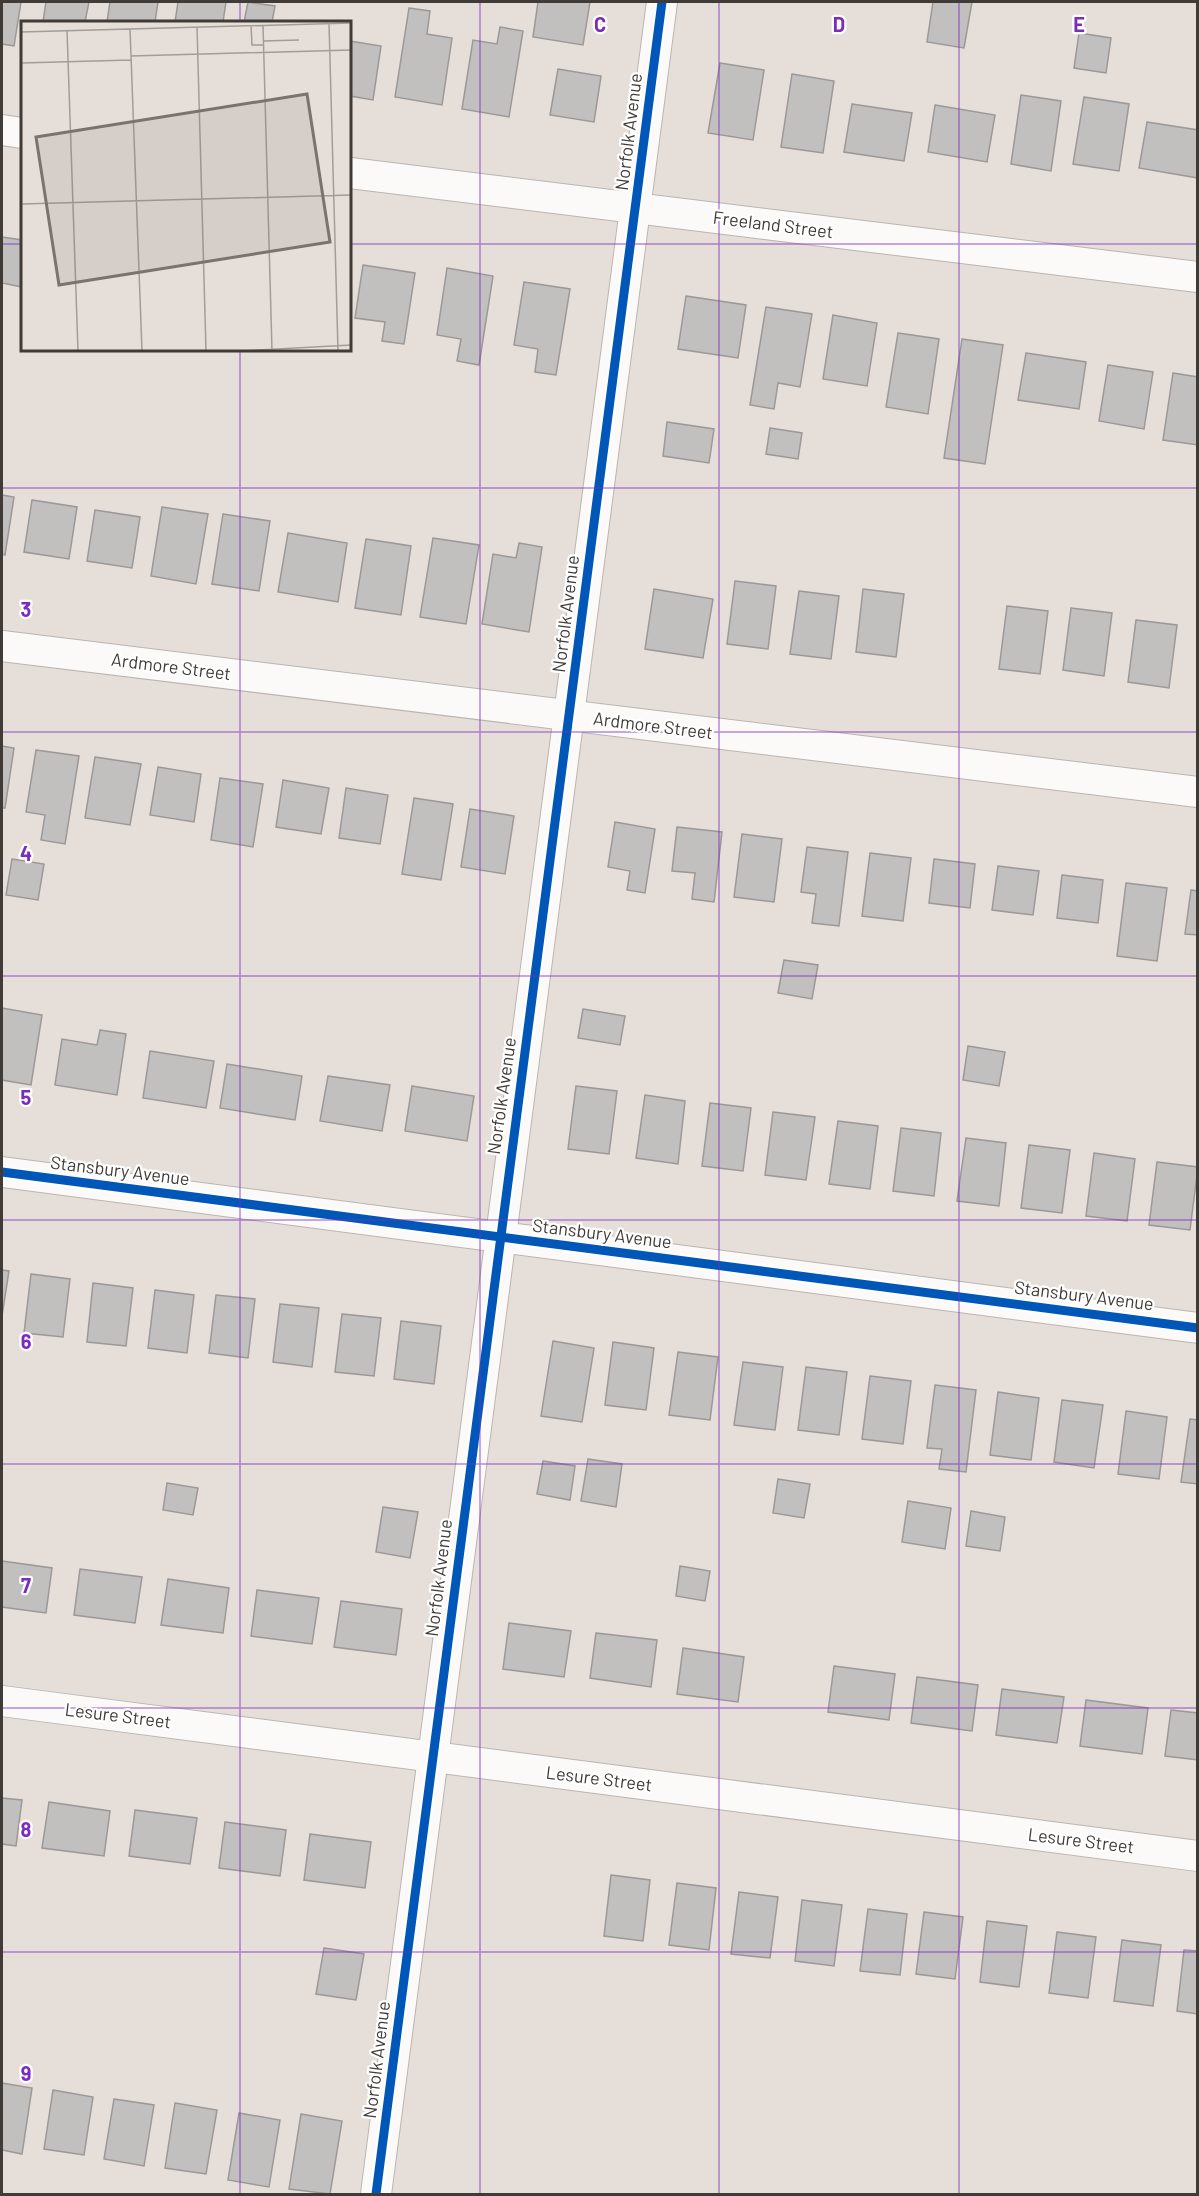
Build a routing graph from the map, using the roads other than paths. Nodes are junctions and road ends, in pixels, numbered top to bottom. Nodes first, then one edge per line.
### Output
1 (662, 2) edge
2 (2, 130) edge
3 (21, 133) edge
4 (351, 173) edge
5 (635, 208) junction
6 (1197, 277) edge
7 (2, 646) edge
8 (569, 716) junction
9 (1197, 792) edge
10 (2, 1172) edge
11 (500, 1238) junction
12 (1197, 1328) edge
13 (2, 1701) edge
14 (433, 1758) junction
15 (1197, 1856) edge
16 (376, 2194) edge

1 - 5 street, Norfolk Avenue
2 - 3 street
4 - 5 street, Freeland Street
5 - 6 street, Freeland Street
5 - 8 street, Norfolk Avenue
7 - 8 street, Ardmore Street
8 - 9 street, Ardmore Street
8 - 11 street, Norfolk Avenue
10 - 11 street, Stansbury Avenue
11 - 12 street, Stansbury Avenue
11 - 14 street, Norfolk Avenue
13 - 14 street, Lesure Street
14 - 15 street, Lesure Street
14 - 16 street, Norfolk Avenue

